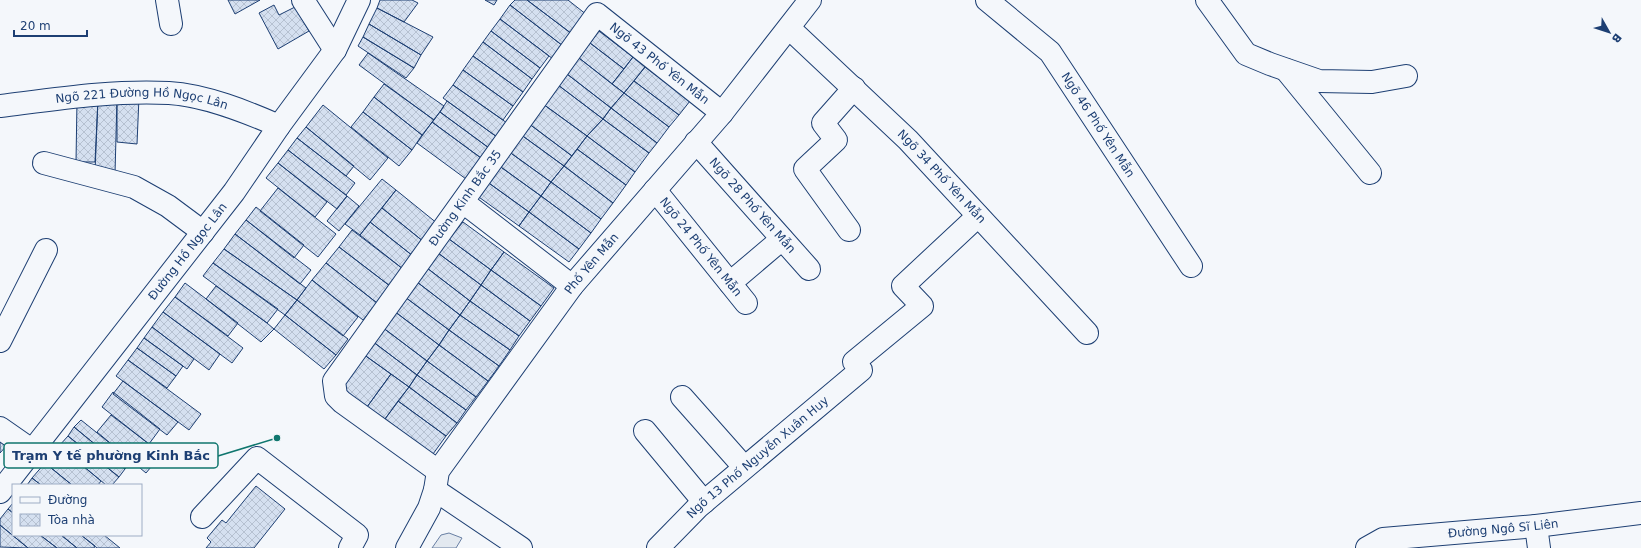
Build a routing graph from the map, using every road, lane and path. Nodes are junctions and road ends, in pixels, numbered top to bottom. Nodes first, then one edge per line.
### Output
1 (167, 0) edge
2 (303, 0) edge
3 (359, 0) edge
4 (810, 0) edge
5 (987, 0) edge
6 (1207, 0) edge
7 (597, 14) joint
8 (171, 24) dead end
9 (789, 28) junction
10 (335, 50) junction
11 (1286, 70) junction
12 (1406, 76) dead end
13 (854, 88) junction
14 (0, 106) edge
15 (722, 113) junction
16 (279, 126) junction
17 (696, 142) junction
18 (44, 163) dead end
19 (1370, 173) dead end
20 (655, 190) junction
21 (464, 202) junction
22 (978, 216) junction
23 (849, 230) dead end
24 (203, 232) junction
25 (782, 239) junction
26 (46, 250) dead end
27 (1191, 266) dead end
28 (809, 269) dead end
29 (730, 283) junction
30 (572, 286) junction
31 (746, 303) dead end
32 (1087, 333) dead end
33 (0, 341) edge
34 (682, 397) dead end
35 (0, 428) edge
36 (645, 431) dead end
37 (33, 451) junction
38 (744, 467) junction
39 (437, 480) junction
40 (0, 492) edge
41 (704, 502) junction
42 (1641, 513) edge
43 (202, 517) dead end
44 (1536, 526) junction
45 (350, 548) edge
46 (407, 548) edge
47 (521, 548) edge
48 (658, 548) edge
49 (1367, 548) edge
50 (1539, 548) edge

1 - 8 street
2 - 10 street
3 - 10 street, Đường Hồ Ngọc Lân
4 - 9 street, Phố Yên Mẫn
5 - 27 street, Ngõ 46 Phố Yên Mẫn
6 - 11 street
7 - 15 street, Ngõ 43 Phố Yên Mẫn
7 - 21 street, Đường Kinh Bắc 35
9 - 13 street, Ngõ 34 Phố Yên Mẫn
9 - 15 street, Phố Yên Mẫn
10 - 16 street, Đường Hồ Ngọc Lân
11 - 12 street
11 - 19 street
13 - 22 street, Ngõ 34 Phố Yên Mẫn
13 - 23 street
14 - 16 street, Ngõ 221 Đường Hồ Ngọc Lân
15 - 17 street, Phố Yên Mẫn
16 - 24 street, Đường Hồ Ngọc Lân
17 - 20 street, Phố Yên Mẫn
17 - 25 street, Ngõ 28 Phố Yên Mẫn
18 - 24 street
20 - 29 street, Ngõ 24 Phố Yên Mẫn
20 - 30 street, Phố Yên Mẫn
21 - 30 street
21 - 39 street, Đường Kinh Bắc 35
22 - 32 street, Ngõ 34 Phố Yên Mẫn
22 - 38 street, Ngõ 13 Phố Nguyễn Xuân Huy
24 - 37 street, Đường Hồ Ngọc Lân
25 - 28 street, Ngõ 28 Phố Yên Mẫn
25 - 29 street
26 - 33 street
29 - 31 street, Ngõ 24 Phố Yên Mẫn
30 - 39 street, Phố Yên Mẫn
34 - 38 street
35 - 37 street
36 - 41 street
37 - 40 street, Đường Hồ Ngọc Lân
38 - 41 street, Ngõ 13 Phố Nguyễn Xuân Huy
39 - 46 street, Phố Yên Mẫn
39 - 47 street
41 - 48 street, Ngõ 13 Phố Nguyễn Xuân Huy
42 - 44 street, Đường Ngô Sĩ Liên
43 - 45 street
44 - 49 street, Đường Ngô Sĩ Liên
44 - 50 street

